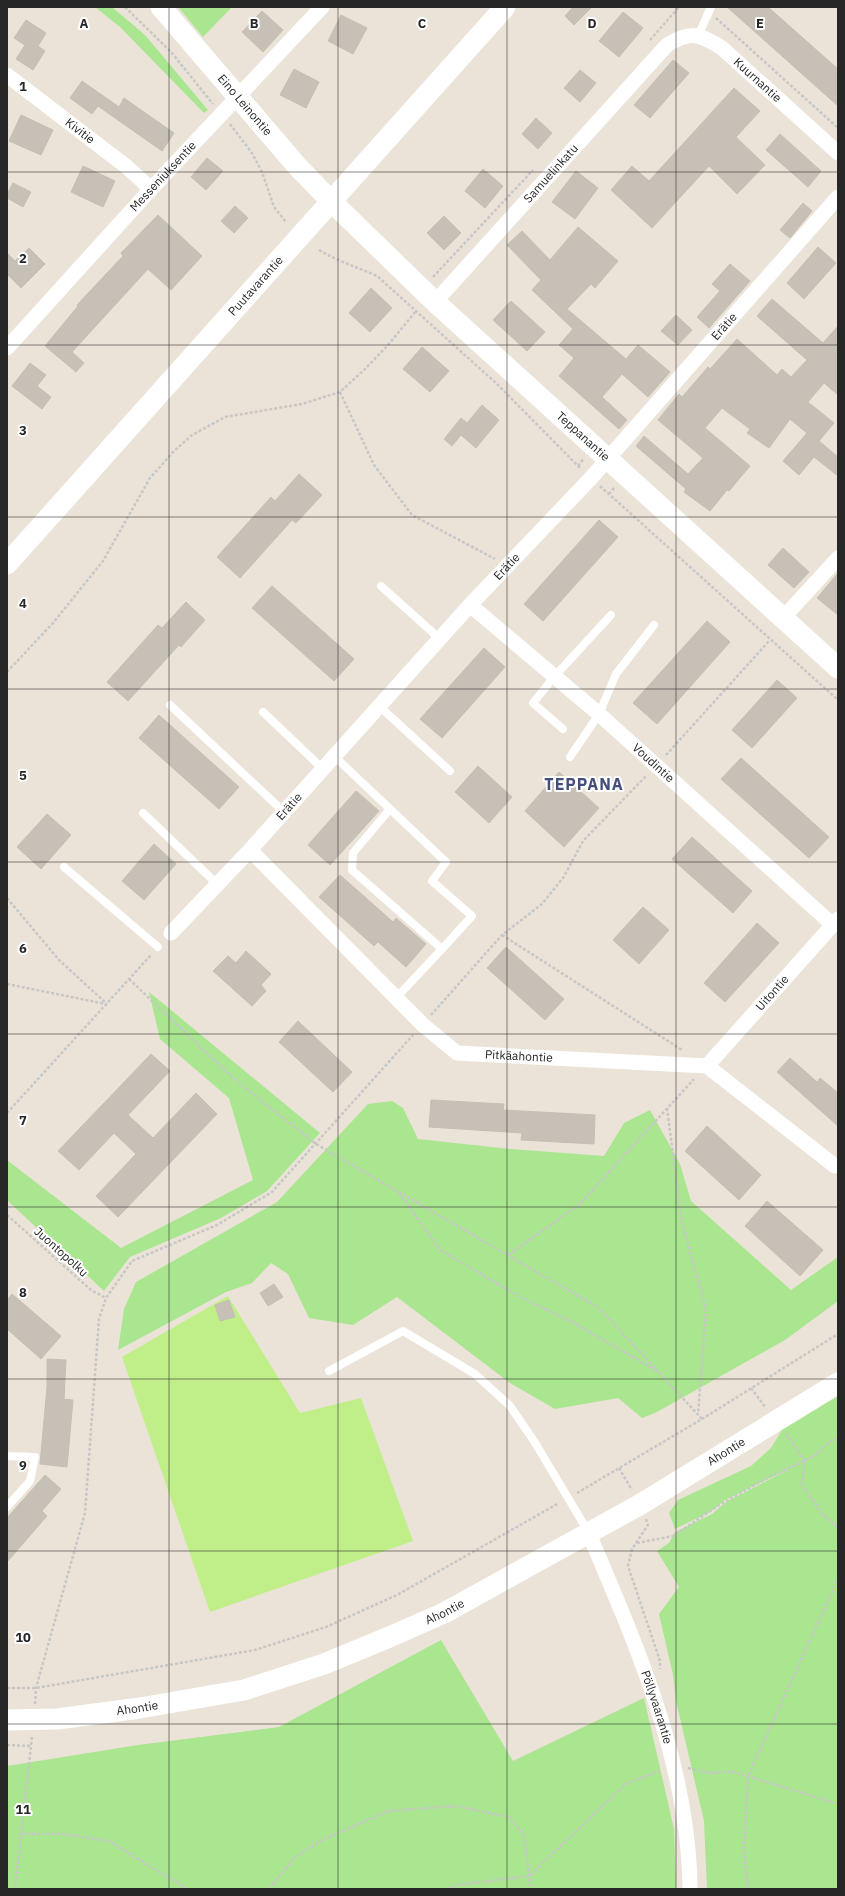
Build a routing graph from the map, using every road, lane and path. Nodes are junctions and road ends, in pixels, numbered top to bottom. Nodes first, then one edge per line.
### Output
1 (161, 7) edge
2 (322, 7) edge
3 (505, 7) edge
4 (679, 7) edge
5 (710, 9) edge
6 (698, 36) junction
7 (646, 45) dead end
8 (7, 75) edge
9 (238, 98) junction
10 (838, 128) edge
11 (838, 153) edge
12 (536, 167) dead end
13 (151, 190) junction
14 (838, 197) edge
15 (332, 202) junction
16 (319, 250) dead end
17 (422, 298) junction
18 (416, 311) junction
19 (7, 348) edge
20 (340, 392) junction
21 (607, 459) junction
22 (591, 478) junction
23 (838, 558) edge
24 (7, 564) edge
25 (507, 566) junction
26 (381, 586) dead end
27 (470, 605) junction
28 (611, 615) dead end
29 (783, 618) junction
30 (654, 625) dead end
31 (440, 639) junction
32 (770, 640) junction
33 (838, 668) edge
34 (7, 672) edge
35 (554, 677) junction
36 (838, 700) edge
37 (170, 705) dead end
38 (379, 706) junction
39 (263, 712) dead end
40 (599, 714) junction
41 (563, 729) dead end
42 (334, 756) junction
43 (570, 757) dead end
44 (656, 766) junction
45 (323, 769) junction
46 (450, 771) dead end
47 (390, 809) junction
48 (284, 812) junction
49 (143, 813) dead end
50 (250, 850) junction
51 (64, 867) dead end
52 (217, 884) junction
53 (7, 898) edge
54 (835, 922) edge
55 (170, 933) dead end
56 (502, 935) junction
57 (158, 947) joint
58 (442, 949) junction
59 (129, 979) junction
60 (7, 984) edge
61 (396, 998) junction
62 (107, 1004) junction
63 (423, 1025) junction
64 (707, 1066) junction
65 (667, 1108) junction
66 (7, 1113) edge
67 (316, 1144) junction
68 (835, 1166) dead end
69 (397, 1191) junction
70 (7, 1215) edge
71 (508, 1255) junction
72 (106, 1298) junction
73 (838, 1334) edge
74 (329, 1371) dead end
75 (659, 1372) junction
76 (838, 1383) edge
77 (698, 1415) junction
78 (702, 1419) junction
79 (838, 1438) edge
80 (7, 1456) edge
81 (805, 1461) junction
82 (567, 1498) junction
83 (7, 1507) edge
84 (838, 1528) edge
85 (589, 1534) junction
86 (636, 1543) dead end
87 (628, 1566) dead end
88 (838, 1579) edge
89 (7, 1688) edge
90 (36, 1688) junction
91 (655, 1699) junction
92 (7, 1720) edge
93 (34, 1721) junction
94 (7, 1745) edge
95 (31, 1746) junction
96 (674, 1765) junction
97 (748, 1776) junction
98 (838, 1804) edge
99 (22, 1834) junction
100 (529, 1876) junction
101 (15, 1889) edge
102 (187, 1889) edge
103 (269, 1889) edge
104 (448, 1889) edge
105 (531, 1889) edge
106 (690, 1889) edge
107 (748, 1889) edge

1 - 9 street, Eino Leinontie
2 - 9 street, Messeniuksentie
3 - 15 street, Puutavarantie
4 - 7 path
5 - 6 lane
5 - 10 path
6 - 11 street, Kuurnantie
6 - 17 street, Samuelinkatu
8 - 13 street, Kivitie
9 - 13 street, Messeniuksentie
9 - 15 street, Eino Leinontie
12 - 17 path
13 - 19 street, Messeniuksentie
14 - 21 street, Erätie
15 - 17 street, Teppanantie
15 - 24 street, Puutavarantie
16 - 17 path
17 - 18 path
17 - 21 street, Teppanantie
18 - 20 path
18 - 22 path
20 - 25 path
20 - 34 path
21 - 22 street, Erätie
21 - 29 street, Teppanantie
22 - 25 street, Erätie
22 - 32 path
23 - 29 street
25 - 27 street, Erätie
26 - 31 lane
27 - 31 street, Erätie
27 - 35 street, Voudintie
28 - 35 lane
29 - 33 street, Teppanantie
30 - 40 lane
31 - 38 street, Erätie
32 - 36 path
32 - 44 path
35 - 40 street, Voudintie
35 - 41 lane
37 - 48 lane
38 - 42 street, Erätie
38 - 46 lane
39 - 45 lane
40 - 43 lane
40 - 44 street, Voudintie
42 - 45 street, Erätie
42 - 47 lane
44 - 54 street, Voudintie
44 - 56 path
45 - 48 street, Erätie
47 - 58 lane
47 - 58 lane
48 - 50 street, Erätie
49 - 52 lane
50 - 52 street, Erätie
50 - 61 street, Pitkäahontie
51 - 57 lane
52 - 55 street, Erätie
53 - 62 path
54 - 64 street, Uitontie
56 - 63 path
56 - 64 path
57 - 59 path
58 - 61 lane
59 - 62 path
59 - 67 path
60 - 62 path
61 - 63 street, Pitkäahontie
62 - 66 path
63 - 64 street, Pitkäahontie
63 - 67 path
64 - 65 path
64 - 68 street
65 - 71 path
65 - 77 path
67 - 69 path
67 - 72 path
69 - 71 path
69 - 75 path
70 - 72 path, Juontopolku
71 - 75 path
72 - 90 path
73 - 78 path
74 - 82 lane
75 - 77 path
76 - 85 street, Ahontie
77 - 78 path
78 - 82 path
79 - 81 path
80 - 83 lane
81 - 84 path
81 - 86 path
82 - 85 lane
82 - 90 path
85 - 91 street, Pöllyvaarantie
85 - 93 street, Ahontie
87 - 91 path
88 - 97 path
89 - 90 path
90 - 93 path
91 - 96 street, Pöllyvaarantie
92 - 93 street, Ahontie
93 - 95 path
94 - 95 path
95 - 99 path
96 - 97 path
96 - 100 path
96 - 106 street, Pöllyvaarantie
97 - 98 path
97 - 107 path
99 - 101 path
99 - 102 path
100 - 103 path
100 - 104 path
100 - 105 path

